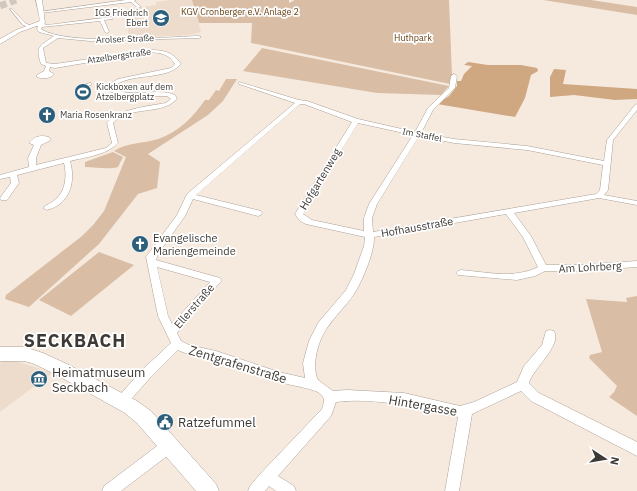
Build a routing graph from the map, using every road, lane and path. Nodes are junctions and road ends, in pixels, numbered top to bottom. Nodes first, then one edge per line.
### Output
1 (39, 0) edge
2 (131, 0) edge
3 (134, 0) edge
4 (138, 7) dead end
5 (8, 9) dead end
6 (41, 12) junction
7 (112, 18) dead end
8 (101, 19) junction
9 (46, 28) junction
10 (32, 30) junction
11 (107, 32) dead end
12 (57, 36) junction
13 (199, 37) dead end
14 (0, 42) edge
15 (454, 76) dead end
16 (241, 83) dead end
17 (90, 84) dead end
18 (85, 85) dead end
19 (299, 102) junction
20 (637, 106) edge
21 (356, 121) junction
22 (417, 134) junction
23 (38, 144) dead end
24 (67, 160) junction
25 (608, 164) junction
26 (33, 169) junction
27 (13, 174) junction
28 (0, 177) edge
29 (190, 196) junction
30 (599, 196) junction
31 (4, 198) dead end
32 (637, 203) edge
33 (47, 208) dead end
34 (508, 210) junction
35 (258, 213) dead end
36 (369, 235) junction
37 (152, 262) junction
38 (637, 264) edge
39 (543, 268) junction
40 (461, 273) dead end
41 (171, 332) junction
42 (550, 334) dead end
43 (177, 344) junction
44 (0, 354) edge
45 (314, 384) junction
46 (522, 385) junction
47 (330, 397) junction
48 (122, 401) junction
49 (466, 411) junction
50 (170, 445) junction
51 (637, 449) edge
52 (267, 477) junction
53 (109, 491) edge
54 (209, 491) edge
55 (255, 491) edge
56 (289, 491) edge
57 (452, 491) edge

1 - 6 main road
2 - 3 street
2 - 4 street
2 - 6 street
5 - 10 street
6 - 9 main road
7 - 8 street
8 - 9 street
8 - 11 street
9 - 10 main road
9 - 10 street
9 - 12 street, Arolser Straße
10 - 14 main road
12 - 13 street, Arolser Straße
12 - 24 street, Atzelbergstraße
15 - 22 street
16 - 19 street, Im Staffel
17 - 18 street
19 - 21 street, Im Staffel
19 - 29 street
20 - 25 street
21 - 22 street, Im Staffel
21 - 36 street, Hofgartenweg
22 - 25 street, Im Staffel
22 - 36 street
23 - 26 street
24 - 26 street, Atzelbergstraße
24 - 33 street
25 - 30 street
26 - 27 street, Atzelbergstraße
27 - 28 street, Atzelbergstraße
27 - 31 street
29 - 35 street
29 - 37 street
30 - 32 street, Hofhausstraße
30 - 34 street, Hofhausstraße
34 - 36 street, Hofhausstraße
34 - 39 street, Am Lohrberg
36 - 45 street, Hofhausstraße
37 - 41 street, Zentgrafenstraße
37 - 41 street, Ellerstraße
38 - 39 street, Am Lohrberg
39 - 40 street, Am Lohrberg
41 - 43 street, Zentgrafenstraße
42 - 46 street
43 - 45 street, Zentgrafenstraße
43 - 48 street, Ellerstraße
44 - 48 main road
45 - 47 street
46 - 49 street, Hintergasse
46 - 51 street
47 - 49 street, Hintergasse
47 - 52 street
48 - 50 main road
49 - 57 street
50 - 53 street
50 - 54 main road
52 - 55 street
52 - 56 street

